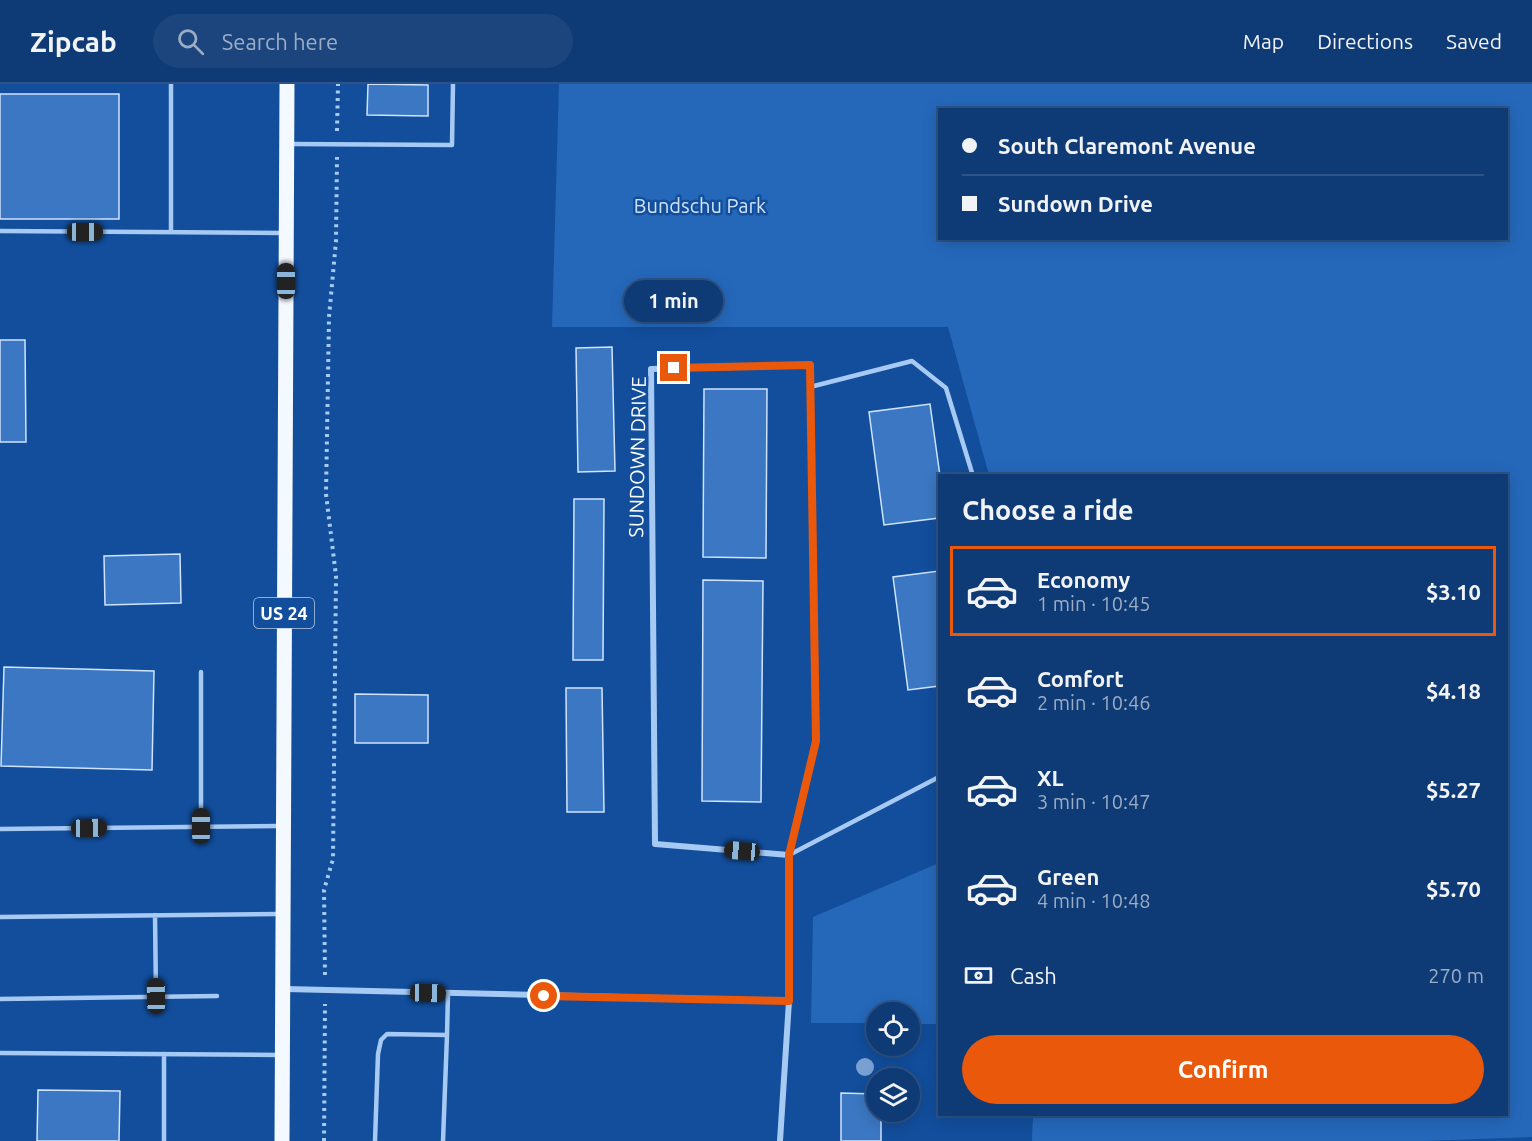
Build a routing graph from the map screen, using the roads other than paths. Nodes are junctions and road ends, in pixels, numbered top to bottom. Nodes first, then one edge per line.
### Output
1 (171, 84) edge
2 (287, 84) edge
3 (453, 84) edge
4 (287, 144) junction
5 (0, 231) edge
6 (171, 232) junction
7 (286, 233) junction
8 (810, 387) junction
9 (972, 474) edge
10 (201, 672) dead end
11 (938, 778) edge
12 (201, 826) junction
13 (282, 826) junction
14 (0, 829) edge
15 (789, 855) junction
16 (282, 914) junction
17 (155, 915) junction
18 (0, 917) edge
19 (281, 989) junction
20 (448, 993) junction
21 (156, 996) junction
22 (217, 996) dead end
23 (0, 999) edge
24 (789, 1001) junction
25 (447, 1035) junction
26 (0, 1053) edge
27 (164, 1054) junction
28 (282, 1055) junction
29 (164, 1141) edge
30 (282, 1141) edge
31 (375, 1141) edge
32 (443, 1141) edge
33 (780, 1141) edge

1 - 6 lane
2 - 4 main road, US 24
3 - 4 lane
4 - 7 main road, US 24
5 - 6 lane
6 - 7 lane
7 - 13 main road, US 24
8 - 9 lane
8 - 15 street, SUNDOWN DRIVE
8 - 15 street, SUNDOWN DRIVE
10 - 12 lane
11 - 15 lane
12 - 13 lane
12 - 14 lane
13 - 16 main road, US 24
15 - 24 street, SUNDOWN DRIVE
16 - 17 lane
16 - 19 main road, US 24
17 - 18 lane
17 - 21 lane
19 - 20 street
19 - 28 main road, US 24
20 - 24 street
20 - 25 lane
21 - 22 lane
21 - 23 lane
24 - 33 street, SUNDOWN DRIVE
25 - 31 lane
25 - 32 lane
26 - 27 lane
27 - 28 lane
27 - 29 lane
28 - 30 main road, US 24

